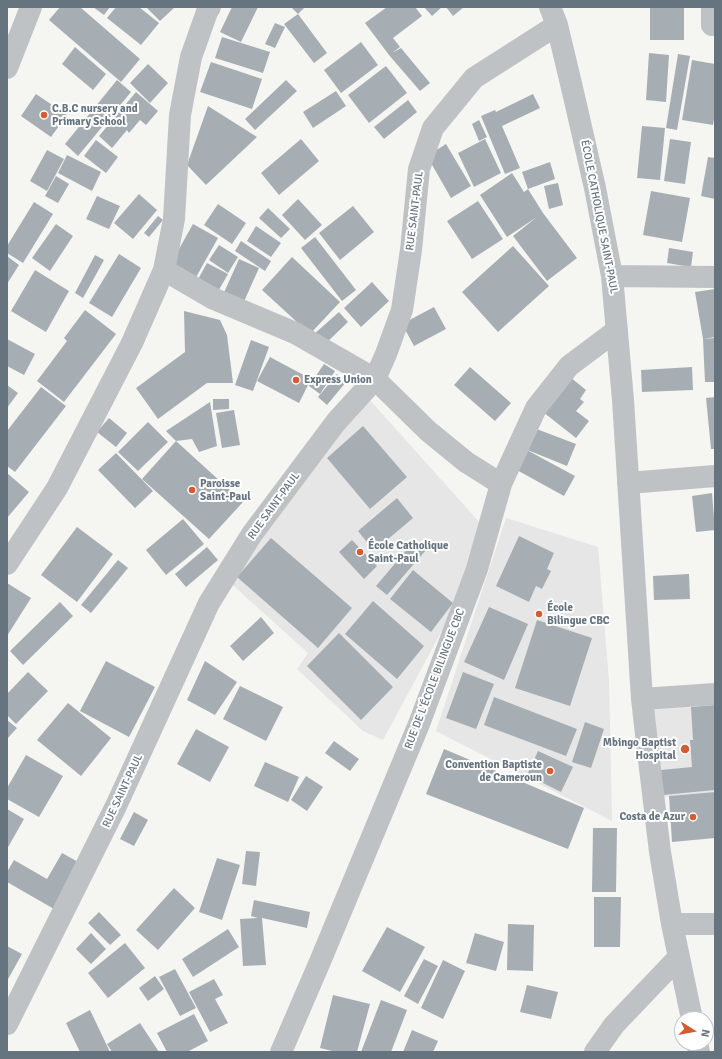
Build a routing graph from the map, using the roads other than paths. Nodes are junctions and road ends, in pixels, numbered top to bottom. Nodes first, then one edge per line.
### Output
1 (31, 7) edge
2 (210, 7) edge
3 (553, 16) edge
4 (7, 68) edge
5 (164, 270) junction
6 (612, 276) junction
7 (715, 277) edge
8 (617, 330) junction
9 (375, 379) junction
10 (715, 476) edge
11 (628, 483) junction
12 (501, 484) junction
13 (7, 564) edge
14 (715, 694) edge
15 (642, 699) junction
16 (672, 924) junction
17 (715, 924) edge
18 (678, 958) junction
19 (690, 1011) edge
20 (7, 1024) edge
21 (281, 1052) edge
22 (595, 1052) edge

1 - 4 street
2 - 5 street
3 - 6 street, ÉCOLE CATHOLIQUE SAINT-PAUL
3 - 9 street, RUE SAINT-PAUL
5 - 9 street
5 - 13 street
6 - 7 street
6 - 8 street, ÉCOLE CATHOLIQUE SAINT-PAUL
8 - 11 street, ÉCOLE CATHOLIQUE SAINT-PAUL
8 - 12 street, RUE DE L'ÉCOLE BILINGUE CBC
9 - 12 street
9 - 20 street, RUE SAINT-PAUL
10 - 11 street
11 - 15 street, ÉCOLE CATHOLIQUE SAINT-PAUL
12 - 21 street, RUE DE L'ÉCOLE BILINGUE CBC
14 - 15 street
15 - 16 street, ÉCOLE CATHOLIQUE SAINT-PAUL
16 - 17 street
16 - 18 street, ÉCOLE CATHOLIQUE SAINT-PAUL
18 - 19 street, ÉCOLE CATHOLIQUE SAINT-PAUL
18 - 22 street

